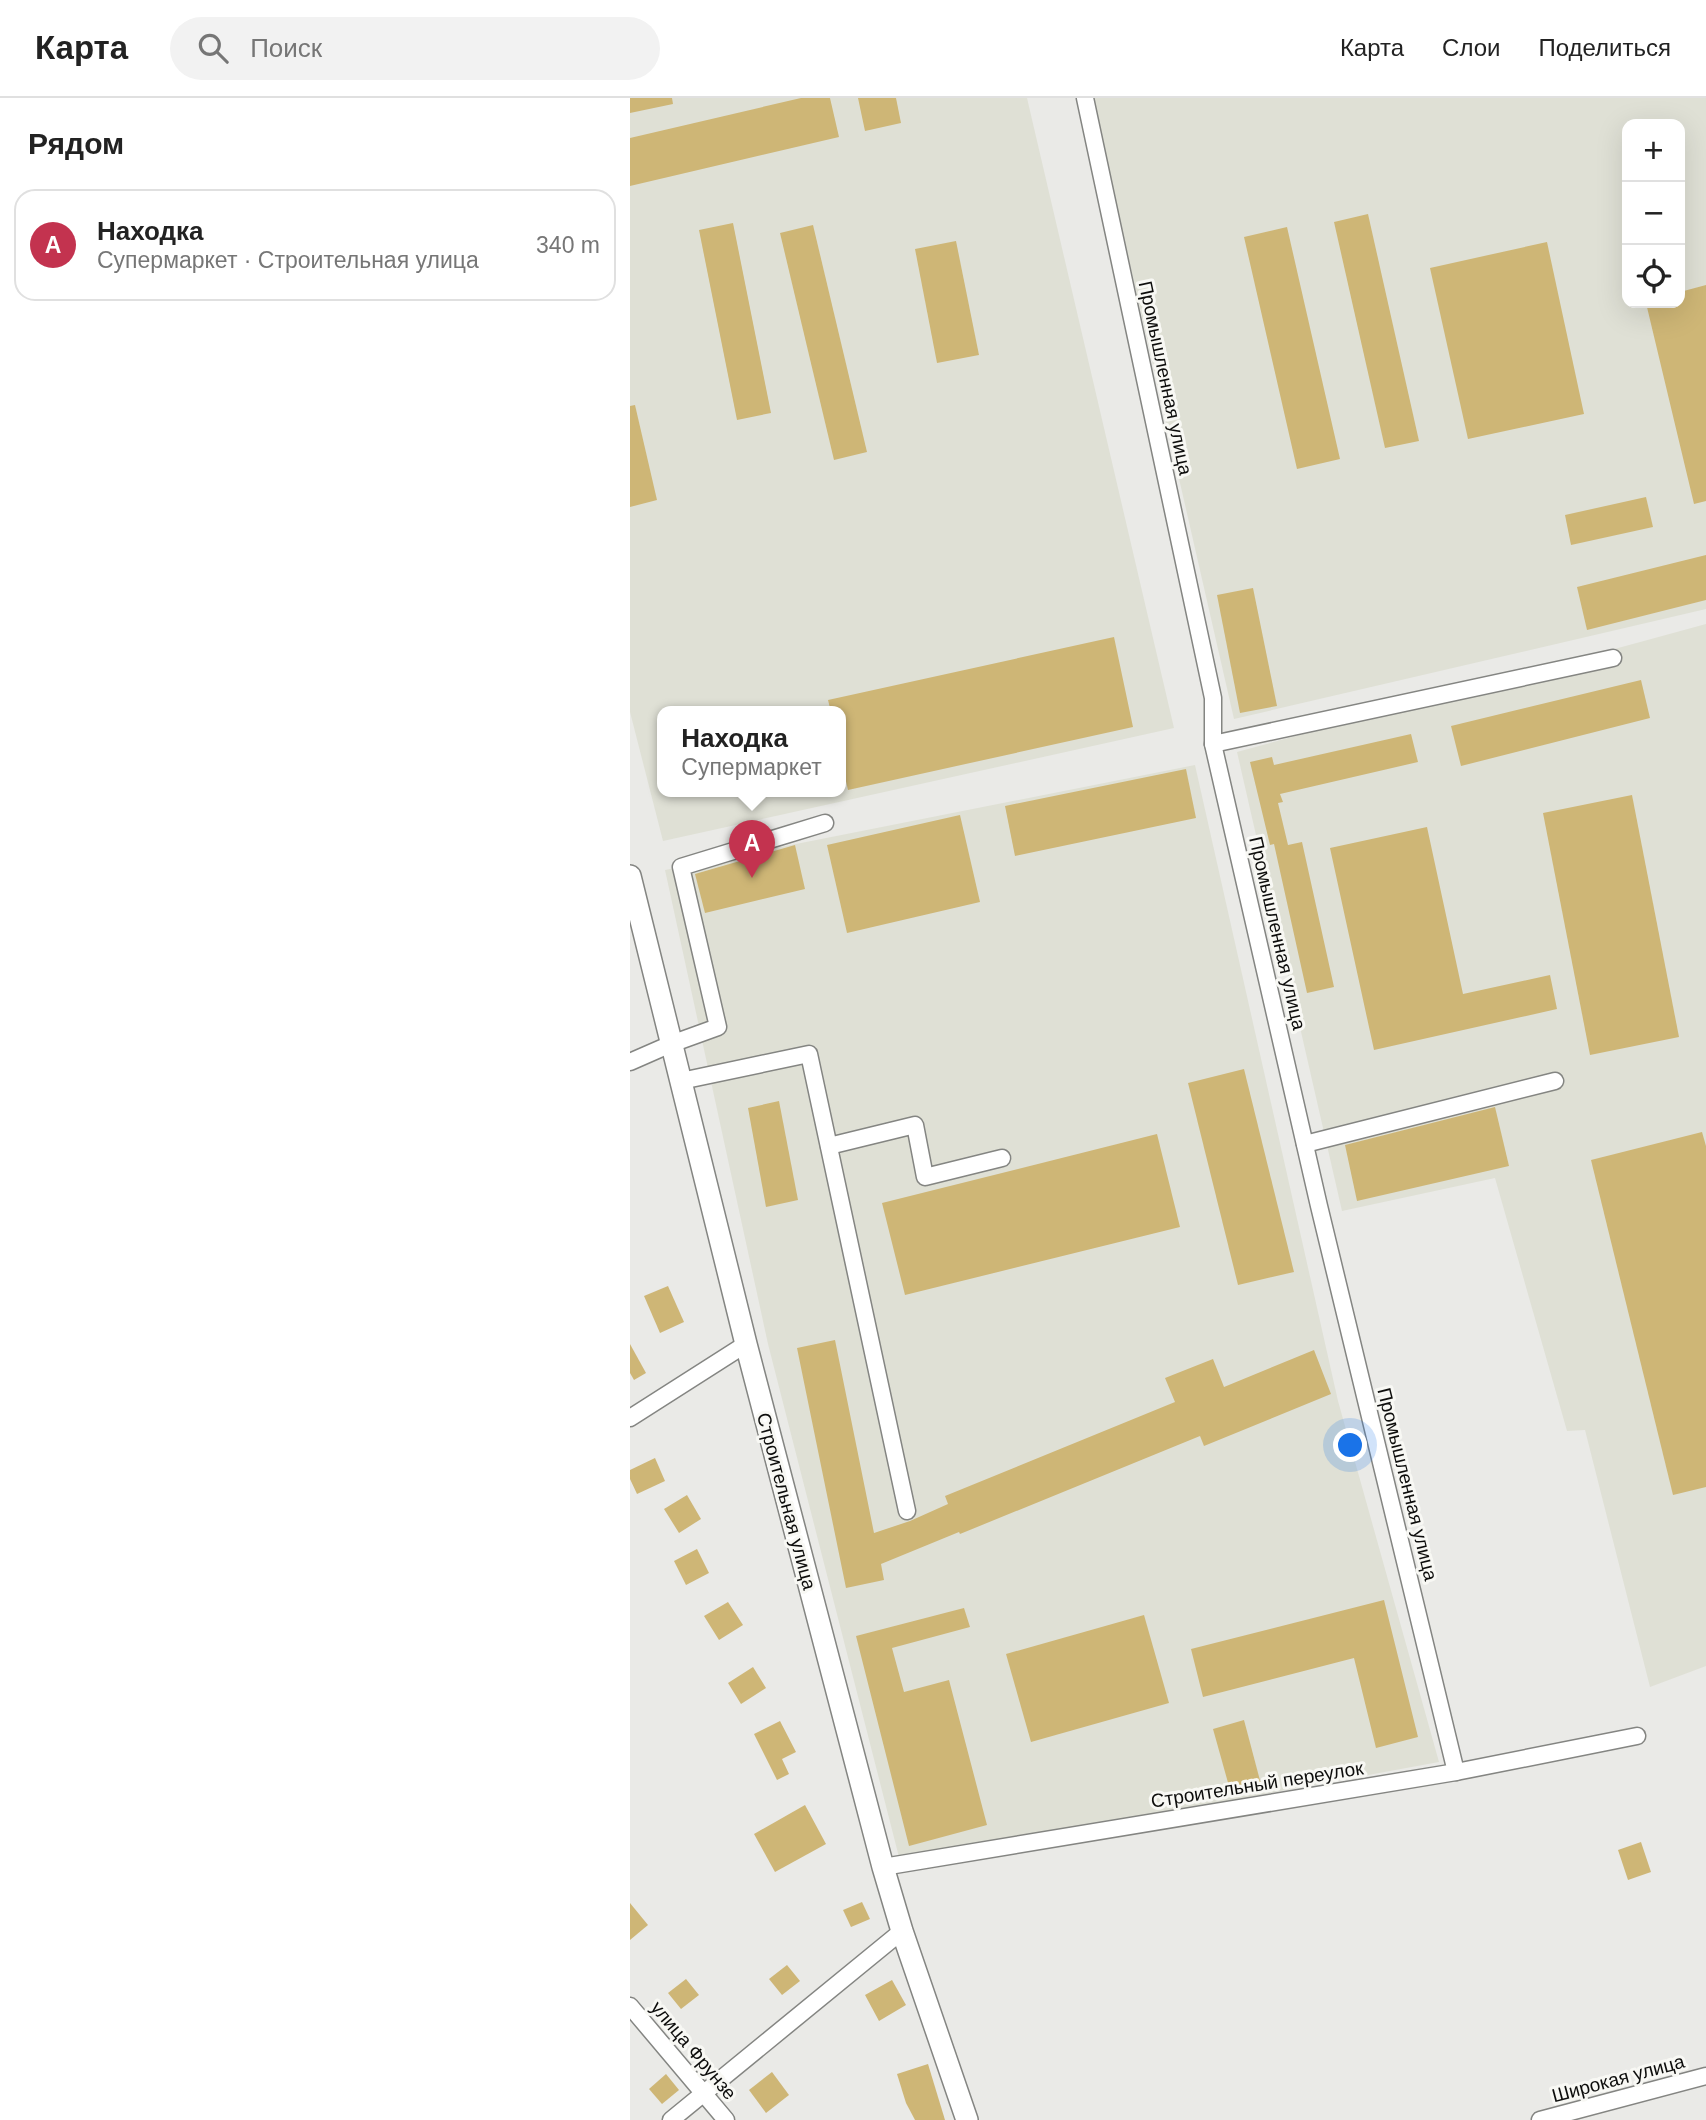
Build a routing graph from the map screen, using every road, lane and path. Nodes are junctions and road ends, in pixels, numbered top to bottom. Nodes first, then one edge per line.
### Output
1 (1085, 98) edge
2 (1613, 658) dead end
3 (1213, 744) junction
4 (825, 823) dead end
5 (630, 876) edge
6 (671, 1044) junction
7 (630, 1062) edge
8 (681, 1081) junction
9 (1555, 1081) dead end
10 (1305, 1144) junction
11 (829, 1146) junction
12 (1002, 1157) dead end
13 (746, 1344) junction
14 (630, 1418) edge
15 (907, 1511) dead end
16 (1637, 1736) dead end
17 (1456, 1772) junction
18 (883, 1867) junction
19 (902, 1931) junction
20 (630, 2006) edge
21 (1706, 2076) edge
22 (703, 2095) junction
23 (671, 2120) edge
24 (726, 2120) edge
25 (967, 2120) edge
26 (1540, 2120) edge

1 - 3 street, Промышленная улица
2 - 3 street
3 - 10 street, Промышленная улица
4 - 6 street
5 - 6 main road, Строительная улица
6 - 7 street
6 - 8 main road, Строительная улица
8 - 11 street
8 - 13 main road, Строительная улица
9 - 10 street
10 - 17 street, Промышленная улица
11 - 12 street
11 - 15 street
13 - 14 street
13 - 18 main road, Строительная улица
16 - 17 street, Строительный переулок
17 - 18 street, Строительный переулок
18 - 19 main road, Строительная улица
19 - 22 street
19 - 25 main road, Строительная улица
20 - 22 street, улица Фрунзе
21 - 26 street, Широкая улица
22 - 23 street
22 - 24 street, улица Фрунзе

